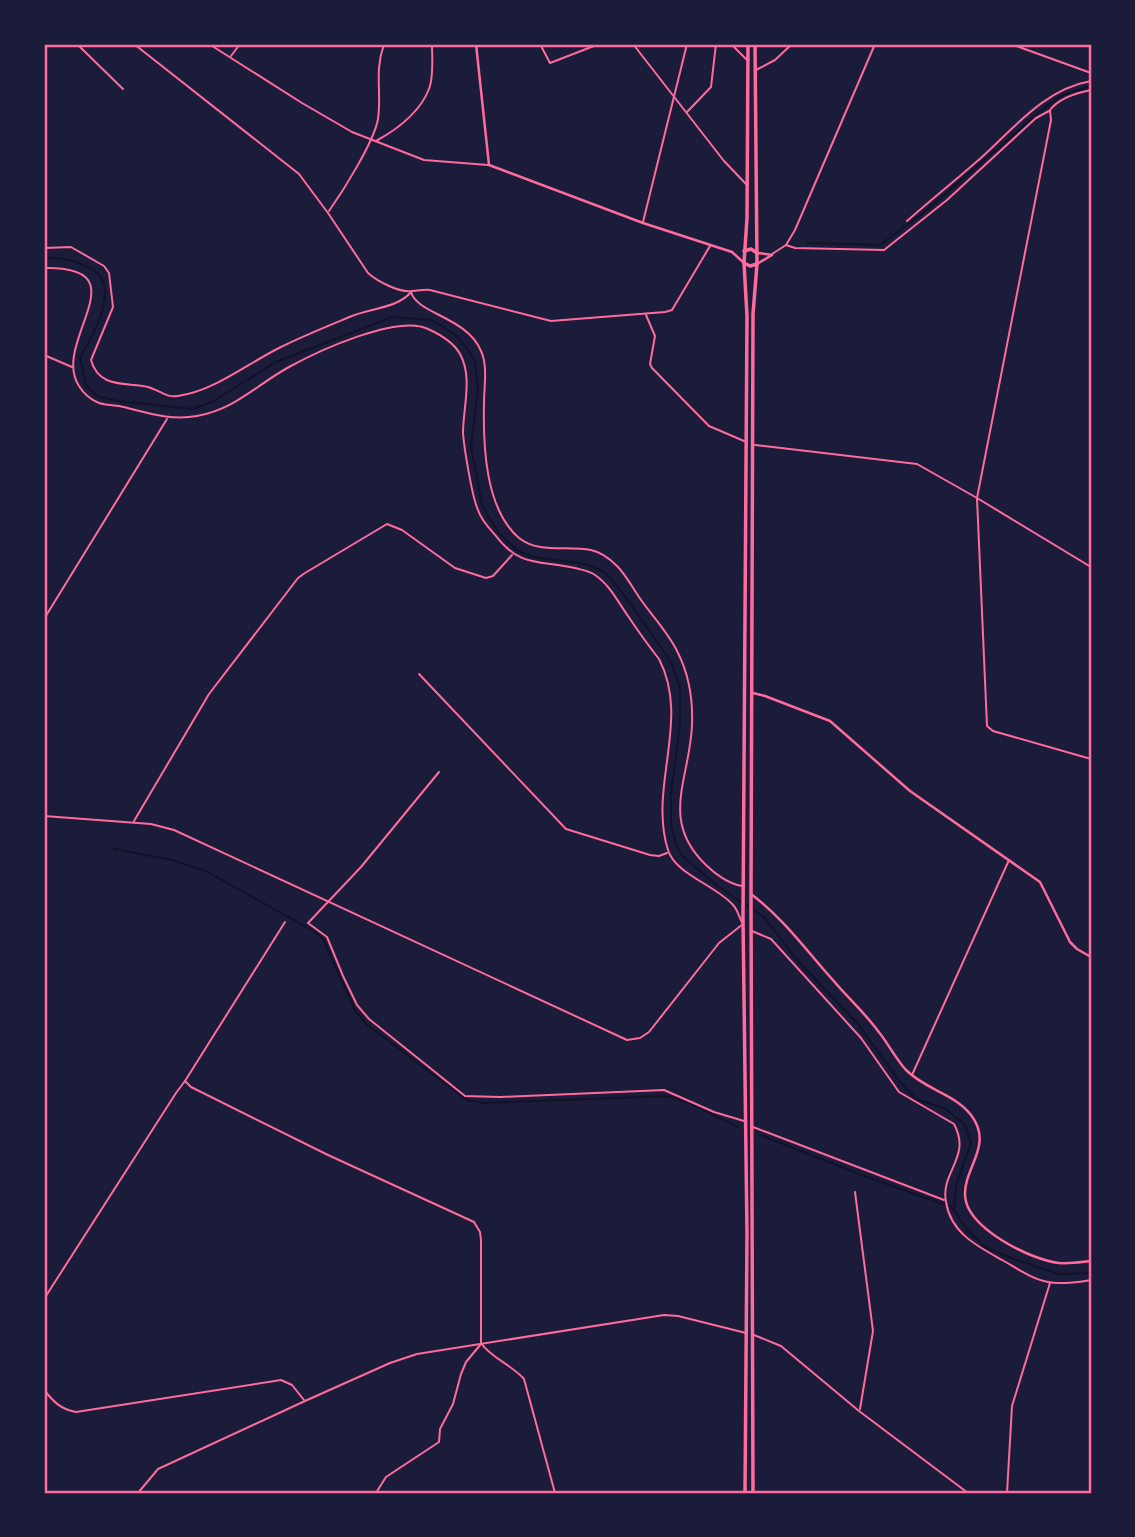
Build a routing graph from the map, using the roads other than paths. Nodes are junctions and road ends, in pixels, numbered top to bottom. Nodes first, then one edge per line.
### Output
1 (77, 44) edge
2 (134, 44) edge
3 (209, 44) edge
4 (240, 44) edge
5 (384, 44) edge
6 (432, 44) edge
7 (476, 44) edge
8 (540, 44) edge
9 (599, 44) edge
10 (633, 44) edge
11 (687, 44) edge
12 (716, 44) edge
13 (731, 44) edge
14 (748, 44) edge
15 (755, 44) edge
16 (792, 44) edge
17 (875, 44) edge
18 (1011, 44) edge
19 (231, 57) junction
20 (748, 61) junction
21 (755, 70) junction
22 (1091, 72) edge
23 (1091, 81) edge
24 (123, 89) dead end
25 (1091, 90) edge
26 (673, 94) junction
27 (1050, 110) junction
28 (686, 113) junction
29 (371, 138) junction
30 (376, 141) junction
31 (489, 165) junction
32 (747, 185) junction
33 (328, 213) junction
34 (907, 221) dead end
35 (643, 223) junction
36 (786, 245) junction
37 (710, 246) junction
38 (44, 248) edge
39 (744, 251) junction
40 (732, 253) junction
41 (757, 253) junction
42 (772, 255) junction
43 (744, 263) junction
44 (757, 264) junction
45 (44, 268) edge
46 (411, 292) junction
47 (645, 314) junction
48 (44, 355) edge
49 (73, 367) junction
50 (168, 418) junction
51 (747, 442) junction
52 (754, 445) junction
53 (977, 498) junction
54 (513, 555) junction
55 (1091, 567) edge
56 (44, 619) edge
57 (419, 674) dead end
58 (752, 693) junction
59 (1091, 759) edge
60 (439, 772) dead end
61 (44, 816) edge
62 (134, 822) junction
63 (668, 853) junction
64 (1009, 860) junction
65 (743, 886) junction
66 (751, 896) junction
67 (329, 902) junction
68 (285, 922) dead end
69 (743, 924) junction
70 (751, 931) junction
71 (1091, 957) edge
72 (912, 1076) junction
73 (185, 1081) junction
74 (745, 1121) junction
75 (752, 1127) junction
76 (855, 1192) dead end
77 (945, 1200) junction
78 (1091, 1261) edge
79 (1091, 1280) edge
80 (1050, 1283) junction
81 (44, 1299) edge
82 (746, 1333) junction
83 (753, 1335) junction
84 (481, 1343) junction
85 (44, 1390) edge
86 (304, 1401) junction
87 (859, 1411) junction
88 (138, 1493) edge
89 (376, 1493) edge
90 (555, 1493) edge
91 (745, 1493) edge
92 (753, 1493) edge
93 (968, 1493) edge
94 (1007, 1493) edge

1 - 24 street
2 - 33 street
3 - 19 street
4 - 19 street
5 - 29 street
6 - 30 street
7 - 31 street
8 - 9 street
10 - 26 street
11 - 26 street
12 - 28 street
13 - 20 street
14 - 20 highway
15 - 21 highway
16 - 21 street
17 - 36 street
18 - 22 street
19 - 29 street
20 - 32 highway
21 - 41 highway
23 - 34 street
25 - 27 street
26 - 28 street
26 - 35 street
27 - 36 street
27 - 53 street
28 - 32 street
29 - 30 street
29 - 33 street
30 - 31 street
31 - 35 street
32 - 39 highway
33 - 46 street
35 - 37 street
36 - 42 street
37 - 40 street
37 - 47 street
38 - 46 street
39 - 40 street
39 - 41 highway
39 - 43 highway
40 - 43 street
41 - 42 street
41 - 44 highway
42 - 44 street
43 - 44 highway
43 - 51 highway
44 - 52 highway
45 - 49 street
46 - 47 street
46 - 65 street
47 - 51 street
48 - 49 street
49 - 50 street
50 - 54 street
50 - 56 street
51 - 65 highway
52 - 53 street
52 - 58 highway
53 - 55 street
53 - 59 street
54 - 62 street
54 - 63 street
57 - 63 street
58 - 64 street
58 - 66 highway
60 - 67 street
61 - 62 street
62 - 67 street
63 - 69 street
64 - 71 street
64 - 72 street
65 - 69 highway
66 - 70 highway
66 - 72 street
67 - 69 street
67 - 74 street
68 - 73 street
69 - 74 highway
70 - 75 highway
70 - 77 street
72 - 78 street
73 - 81 street
73 - 84 street
74 - 82 highway
75 - 77 street
75 - 83 highway
76 - 87 street
77 - 80 street
79 - 80 street
80 - 94 street
82 - 83 highway
82 - 84 street
82 - 91 highway
83 - 87 street
83 - 92 highway
84 - 86 street
84 - 89 street
84 - 90 street
85 - 86 street
86 - 88 street
87 - 93 street

